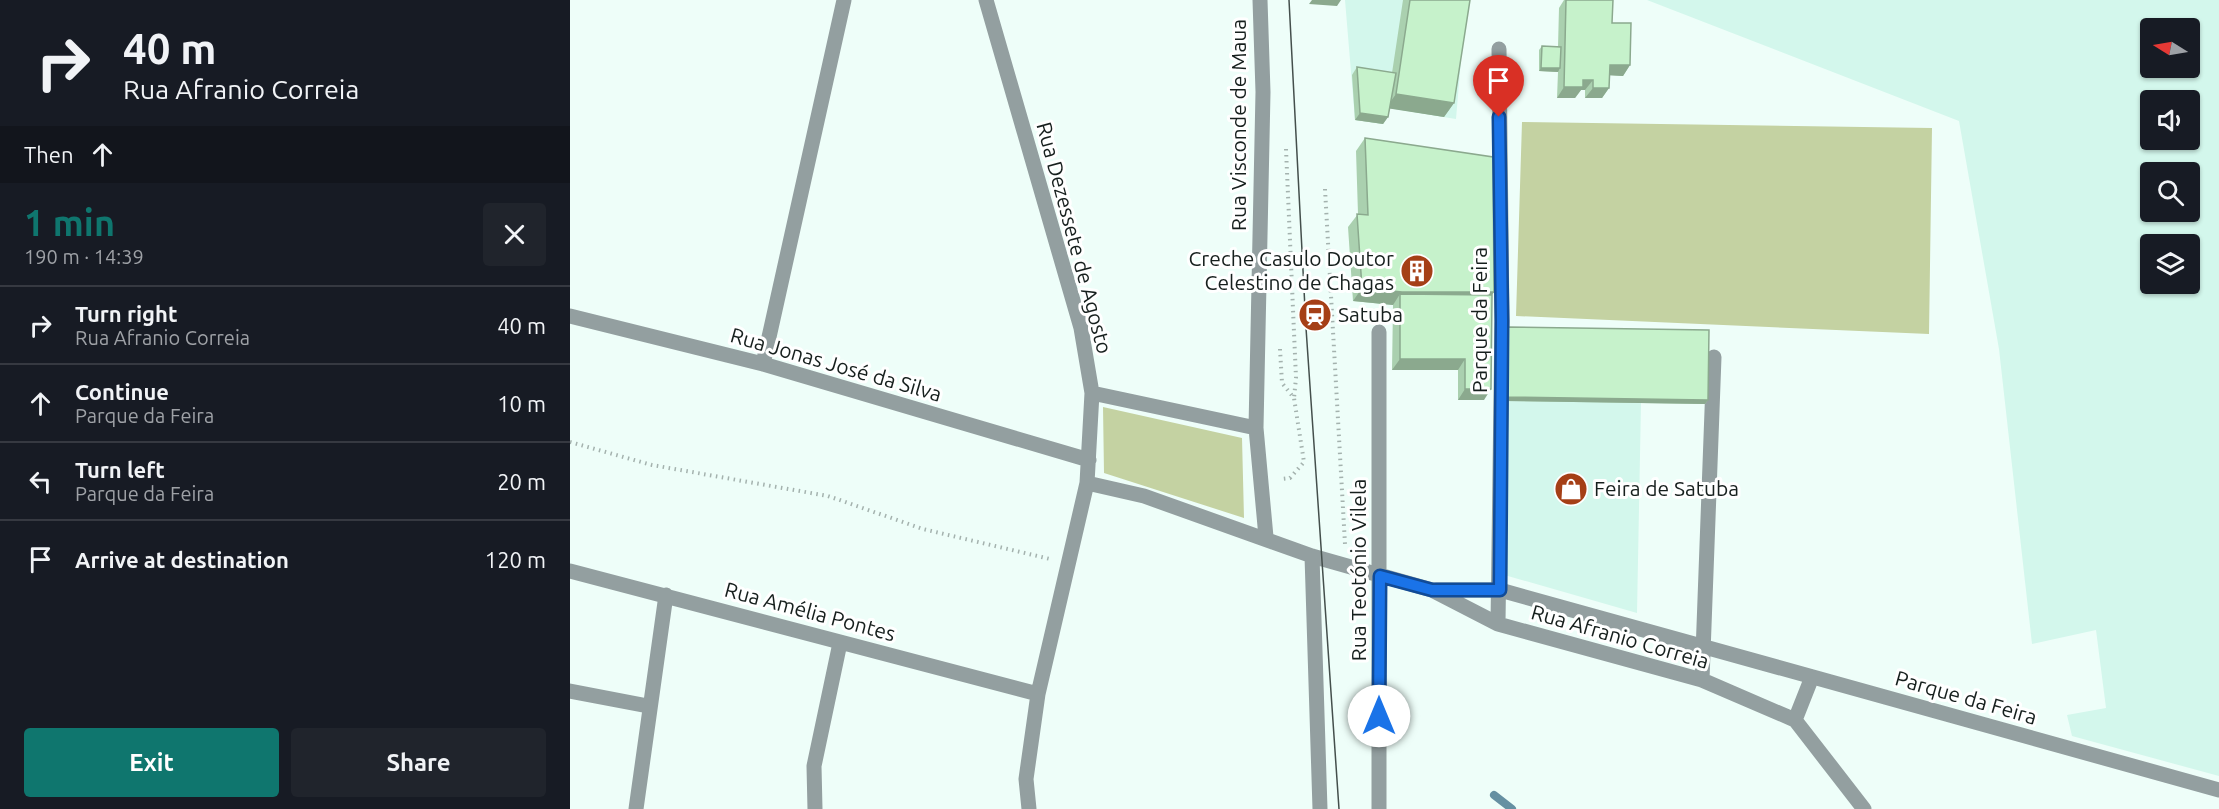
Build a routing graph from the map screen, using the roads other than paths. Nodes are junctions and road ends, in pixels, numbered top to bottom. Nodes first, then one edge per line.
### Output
1 (844, 0) edge
2 (986, 0) edge
3 (1260, 0) edge
4 (1499, 49) dead end
5 (570, 316) edge
6 (1379, 332) dead end
7 (1714, 357) dead end
8 (763, 364) junction
9 (1092, 393) junction
10 (1256, 428) junction
11 (1089, 460) junction
12 (1087, 483) junction
13 (1266, 537) junction
14 (1312, 556) junction
15 (570, 571) edge
16 (1380, 576) junction
17 (1432, 590) junction
18 (1500, 590) junction
19 (666, 595) junction
20 (1498, 624) junction
21 (840, 643) junction
22 (1702, 646) junction
23 (1812, 677) junction
24 (1702, 680) junction
25 (570, 691) edge
26 (1038, 694) junction
27 (648, 706) junction
28 (1795, 720) junction
29 (2219, 790) edge
30 (636, 809) edge
31 (815, 809) edge
32 (1029, 809) edge
33 (1320, 809) edge
34 (1379, 809) edge
35 (1864, 809) edge

1 - 8 street
2 - 9 street, Rua Dezessete de Agosto
3 - 10 street, Rua Visconde de Maua
4 - 18 street, Parque da Feira
5 - 8 street, Rua Jonas José da Silva
6 - 16 street, Rua Teotónio Vilela
7 - 22 street
8 - 11 street, Rua Jonas José da Silva
9 - 10 street
9 - 11 street, Rua Dezessete de Agosto
10 - 13 street, Rua Visconde de Maua
11 - 12 street, Rua Dezessete de Agosto
12 - 13 street, Rua Afranio Correia
12 - 26 street, Rua Dezessete de Agosto
13 - 14 street, Rua Afranio Correia
14 - 16 street, Rua Afranio Correia
14 - 33 street, Rua Teotónio Vilela
15 - 19 street, Rua Amélia Pontes
16 - 17 street, Rua Afranio Correia
16 - 34 street, Rua Teotónio Vilela
17 - 18 street, Parque da Feira
17 - 20 street, Rua Afranio Correia
18 - 20 street, Parque da Feira
18 - 22 street, Parque da Feira
19 - 21 street, Rua Amélia Pontes
19 - 27 street
20 - 24 street, Rua Afranio Correia
21 - 26 street, Rua Amélia Pontes
21 - 31 street
22 - 23 street, Parque da Feira
22 - 24 street
23 - 28 street
23 - 29 street, Parque da Feira
24 - 28 street, Rua Afranio Correia
25 - 27 street
26 - 32 street, Rua Dezessete de Agosto
27 - 30 street
28 - 35 street, Rua Afranio Correia

